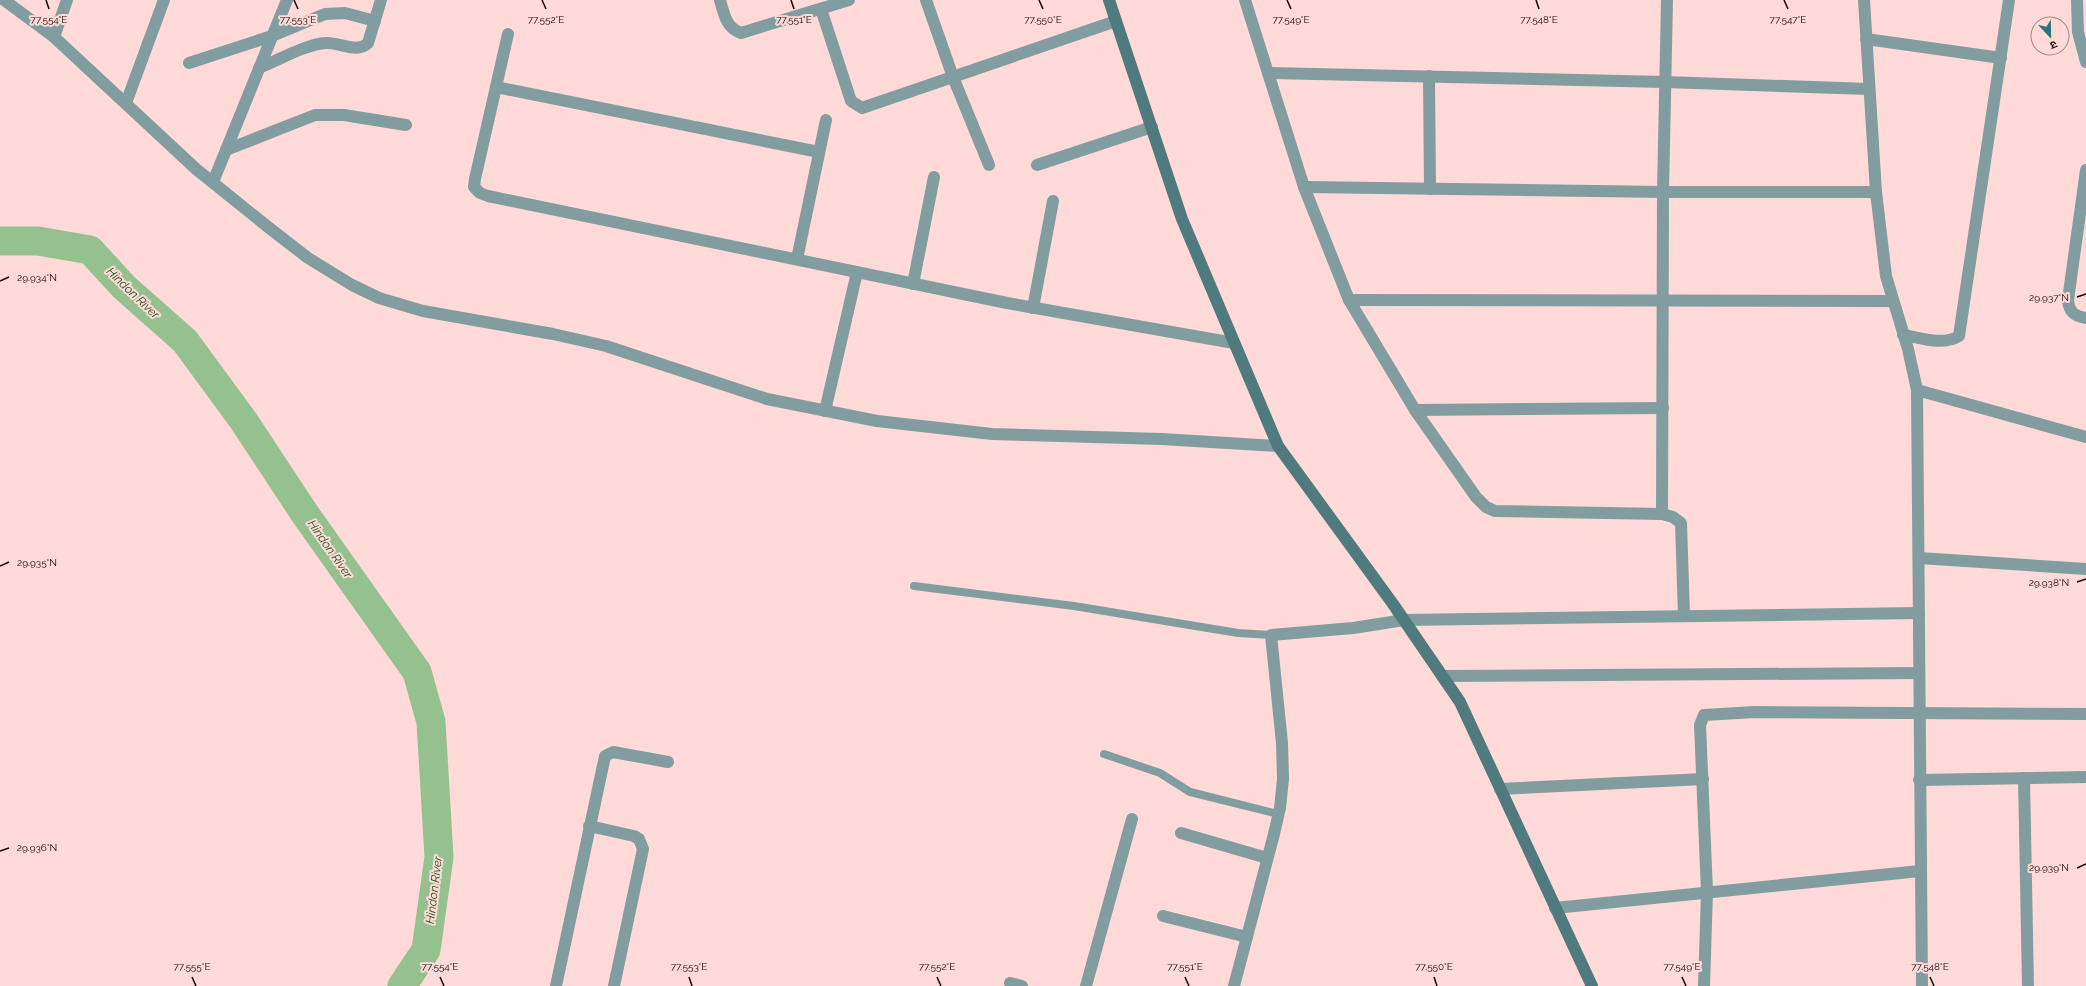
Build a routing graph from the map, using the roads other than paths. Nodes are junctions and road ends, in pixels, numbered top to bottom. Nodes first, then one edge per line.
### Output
1 (4, 0) edge
2 (67, 0) edge
3 (164, 0) edge
4 (287, 0) edge
5 (381, 0) edge
6 (720, 0) edge
7 (849, 0) edge
8 (926, 0) edge
9 (1109, 0) edge
10 (1245, 0) edge
11 (1667, 0) edge
12 (1864, 0) edge
13 (2009, 0) edge
14 (2077, 0) edge
15 (821, 9) junction
16 (374, 21) junction
17 (1116, 21) junction
18 (508, 34) dead end
19 (272, 36) junction
20 (54, 37) junction
21 (1866, 39) junction
22 (2000, 58) junction
23 (2086, 62) edge
24 (189, 64) dead end
25 (259, 68) junction
26 (1268, 73) junction
27 (1429, 76) junction
28 (953, 77) junction
29 (1665, 82) junction
30 (496, 87) junction
31 (1869, 89) junction
32 (126, 103) junction
33 (826, 120) dead end
34 (406, 125) dead end
35 (1152, 127) junction
36 (226, 150) junction
37 (820, 152) junction
38 (1037, 164) dead end
39 (989, 165) dead end
40 (2086, 170) edge
41 (934, 177) dead end
42 (213, 182) junction
43 (1304, 187) junction
44 (1430, 189) junction
45 (1663, 192) junction
46 (1876, 192) junction
47 (1052, 201) dead end
48 (796, 259) junction
49 (857, 272) junction
50 (913, 284) junction
51 (1348, 300) junction
52 (1663, 301) junction
53 (1892, 301) junction
54 (1033, 308) junction
55 (2086, 318) edge
56 (1903, 335) junction
57 (1234, 344) junction
58 (1917, 390) junction
59 (1663, 408) junction
60 (1415, 410) junction
61 (825, 411) junction
62 (2086, 437) edge
63 (1278, 446) junction
64 (1662, 514) junction
65 (1919, 558) junction
66 (2086, 570) edge
67 (914, 586) dead end
68 (1919, 613) junction
69 (1684, 616) junction
70 (1404, 620) junction
71 (1271, 635) junction
72 (1919, 673) junction
73 (1442, 676) junction
74 (1919, 711) junction
75 (2086, 714) edge
76 (1104, 754) dead end
77 (668, 762) dead end
78 (2086, 777) edge
79 (2024, 778) junction
80 (1703, 779) junction
81 (1919, 780) junction
82 (1500, 789) junction
83 (1278, 814) junction
84 (1132, 819) dead end
85 (589, 826) junction
86 (1181, 833) dead end
87 (1267, 858) junction
88 (1920, 871) junction
89 (1708, 892) junction
90 (1555, 908) junction
91 (1163, 916) dead end
92 (1247, 937) junction
93 (1010, 983) dead end
94 (556, 986) edge
95 (614, 986) edge
96 (1022, 986) edge
97 (1086, 986) edge
98 (1234, 986) edge
99 (1592, 986) edge
100 (1704, 986) edge
101 (1922, 986) edge
102 (2028, 986) edge

1 - 20 street
2 - 20 street
3 - 32 street
4 - 19 street
5 - 16 street
6 - 15 street
7 - 15 street
8 - 28 street
9 - 17 street
10 - 26 street
11 - 29 street
12 - 21 street
13 - 22 street
14 - 23 street
15 - 28 street
16 - 19 street
16 - 25 street
17 - 28 street
17 - 35 street
18 - 30 street
19 - 24 street
19 - 25 street
20 - 32 street
21 - 22 street
21 - 31 street
22 - 56 street
25 - 36 street
26 - 27 street
26 - 43 street
27 - 29 street
27 - 44 street
28 - 39 street
29 - 31 street
29 - 45 street
30 - 37 street
30 - 48 street
31 - 46 street
32 - 42 street
33 - 37 street
34 - 36 street
35 - 38 street
35 - 57 street
36 - 42 street
37 - 48 street
40 - 55 street
41 - 50 street
42 - 61 street
43 - 44 street
43 - 51 street
44 - 45 street
45 - 46 street
45 - 52 street
46 - 53 street
47 - 54 street
48 - 49 street
49 - 50 street
49 - 61 street
50 - 54 street
51 - 52 street
51 - 60 street
52 - 53 street
52 - 59 street
53 - 56 street
54 - 57 street
56 - 58 street
57 - 63 street
58 - 62 street
58 - 65 street
59 - 60 street
59 - 64 street
60 - 64 street
61 - 63 street
63 - 70 street
64 - 69 street
65 - 66 street
65 - 68 street
67 - 71 lane
68 - 69 street
68 - 72 street
69 - 70 street
70 - 71 street
70 - 73 street
71 - 83 street
72 - 73 street
72 - 74 street
73 - 82 street
74 - 75 street
74 - 80 street
74 - 81 street
76 - 83 lane
77 - 85 street
78 - 79 street
79 - 81 street
79 - 102 street
80 - 82 street
80 - 89 street
81 - 88 street
82 - 90 street
83 - 87 street
84 - 97 street
85 - 94 street
85 - 95 street
86 - 87 street
87 - 92 street
88 - 89 street
88 - 101 street
89 - 90 street
89 - 100 street
90 - 99 street
91 - 92 street
92 - 98 street
93 - 96 street

